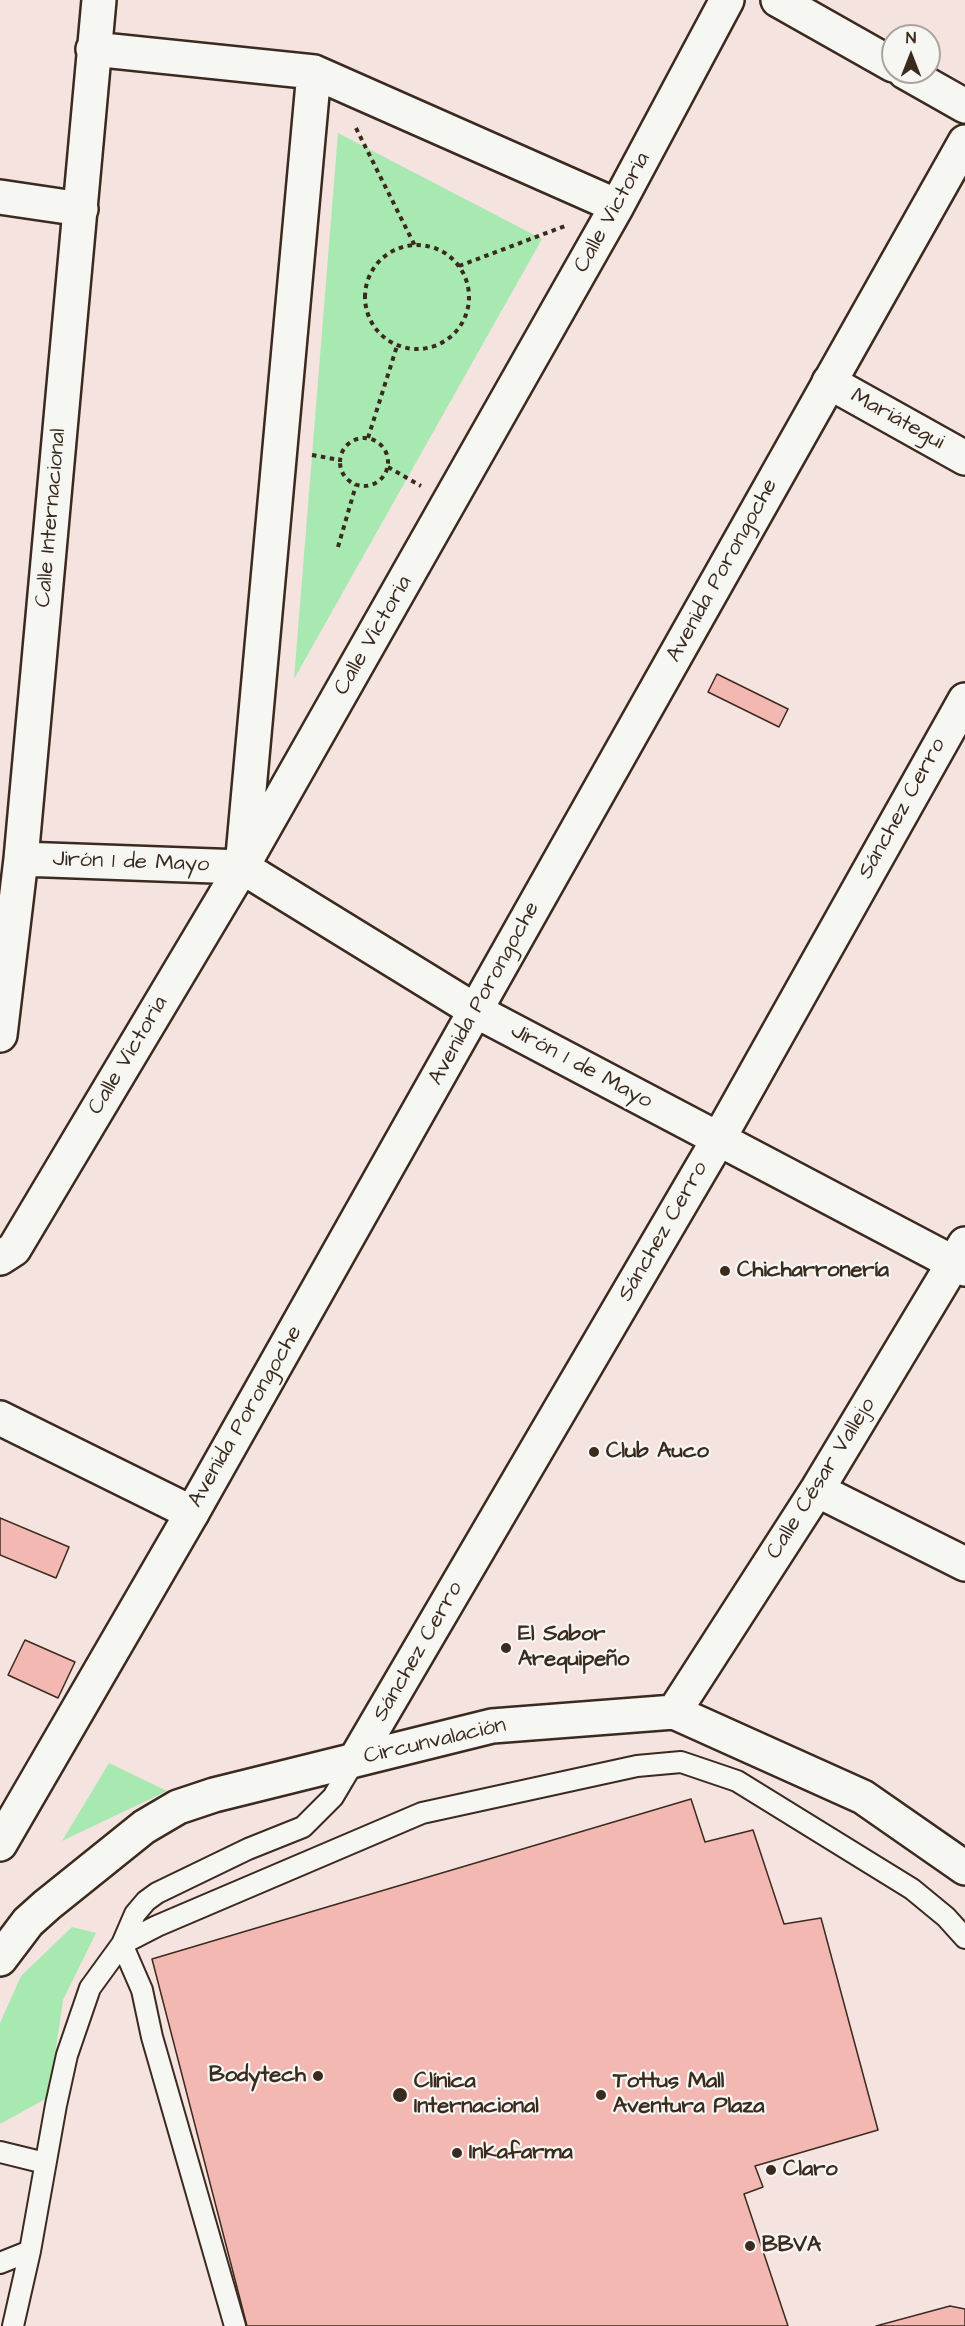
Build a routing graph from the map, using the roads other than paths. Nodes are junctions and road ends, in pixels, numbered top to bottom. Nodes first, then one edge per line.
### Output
1 (99, 0) edge
2 (727, 0) edge
3 (778, 0) edge
4 (93, 50) junction
5 (881, 58) edge
6 (323, 77) junction
7 (926, 84) edge
8 (965, 106) edge
9 (965, 142) edge
10 (0, 197) edge
11 (617, 206) junction
12 (81, 209) junction
13 (830, 382) junction
14 (965, 458) edge
15 (965, 700) edge
16 (21, 859) junction
17 (242, 867) junction
18 (476, 1011) junction
19 (0, 1035) edge
20 (717, 1140) junction
21 (0, 1258) edge
22 (961, 1259) edge
23 (0, 1418) edge
24 (817, 1490) junction
25 (192, 1513) junction
26 (965, 1564) edge
27 (674, 1712) junction
28 (355, 1760) junction
29 (0, 1844) edge
30 (965, 1868) edge
31 (965, 1938) edge
32 (122, 1944) junction
33 (0, 1959) edge
34 (0, 2151) edge
35 (45, 2163) junction
36 (30, 2251) junction
37 (0, 2263) edge
38 (13, 2326) edge
39 (235, 2326) edge

1 - 4 street, Calle Internacional
2 - 11 street, Calle Victoria
3 - 5 street
4 - 6 street
4 - 12 street, Calle Internacional
6 - 11 street
6 - 17 street
7 - 8 street
9 - 13 street, Avenida Porongoche
10 - 12 street
11 - 17 street, Calle Victoria
12 - 16 street, Calle Internacional
13 - 14 street, Mariátegui
13 - 18 street, Avenida Porongoche
15 - 20 street, Sánchez Cerro
16 - 17 street, Jirón 1 de Mayo
16 - 19 street, Calle Internacional
17 - 18 street, Jirón 1 de Mayo
17 - 21 street, Calle Victoria
18 - 20 street, Jirón 1 de Mayo
18 - 25 street, Avenida Porongoche
20 - 22 street, Jirón 1 de Mayo
20 - 28 street, Sánchez Cerro
22 - 24 street, Calle César Vallejo
23 - 25 street
24 - 26 street
24 - 27 street, Calle César Vallejo
25 - 29 street, Avenida Porongoche
27 - 28 street, Circunvalación
27 - 30 street, Circunvalación
28 - 32 lane
28 - 33 street, Circunvalación
31 - 32 lane
32 - 35 lane
32 - 39 lane
34 - 35 lane
35 - 36 lane
36 - 37 lane
36 - 38 lane

